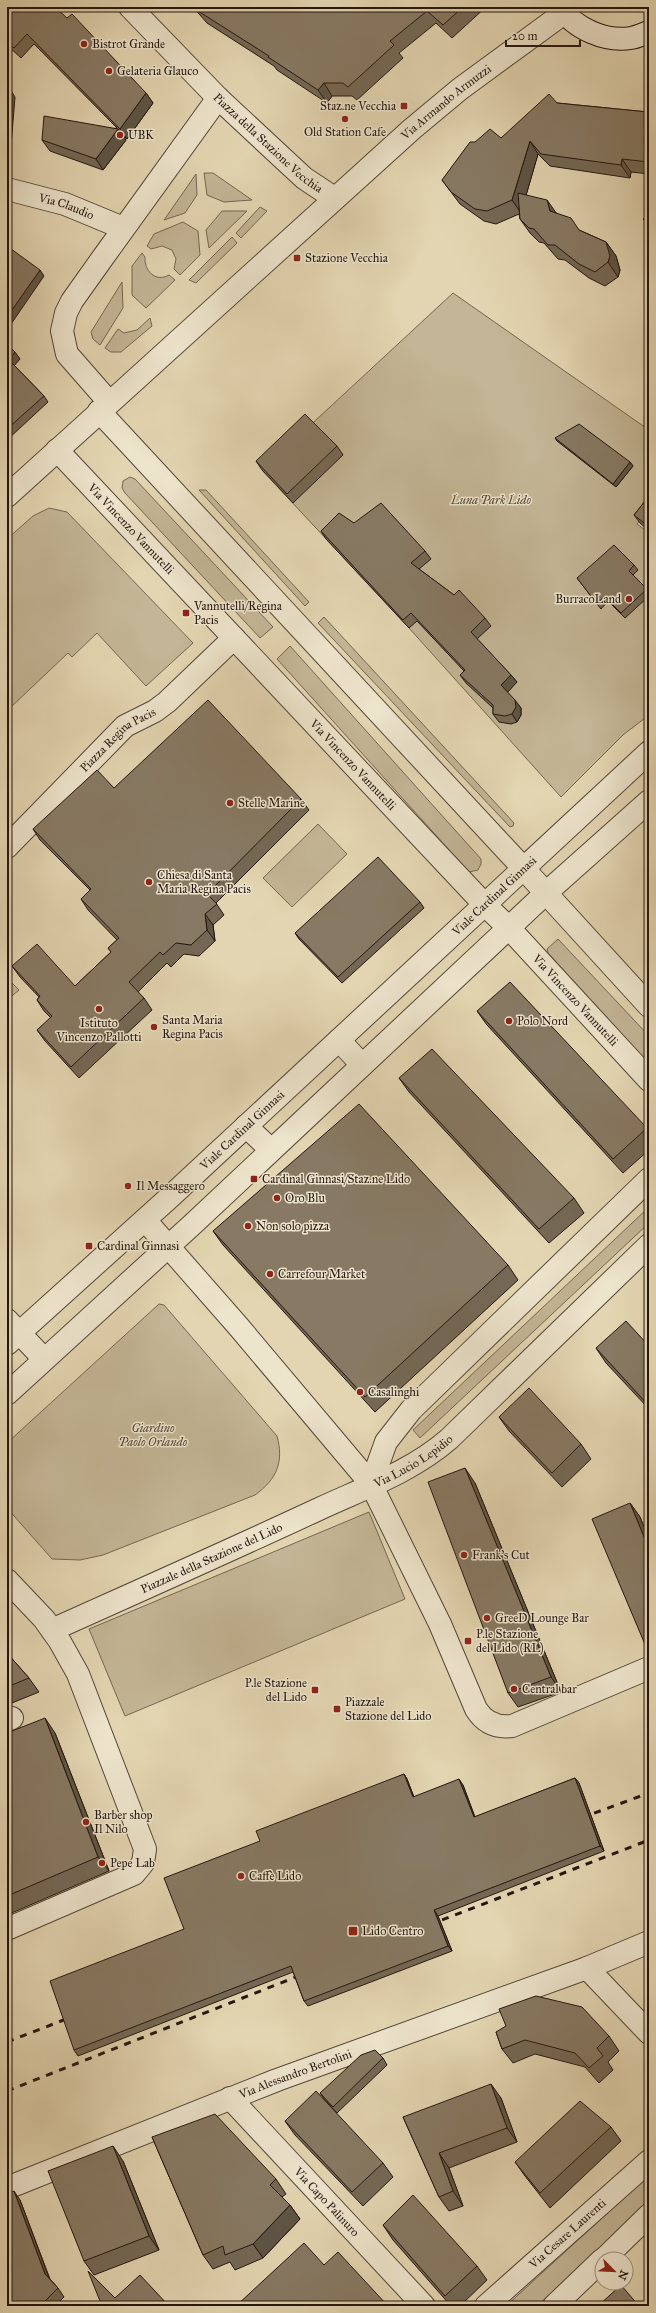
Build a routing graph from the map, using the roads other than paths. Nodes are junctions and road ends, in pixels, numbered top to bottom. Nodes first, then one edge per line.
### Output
1 (130, 7) edge
2 (562, 10) edge
3 (649, 32) edge
4 (218, 98) junction
5 (7, 189) edge
6 (334, 198) junction
7 (123, 228) junction
8 (104, 406) junction
9 (57, 450) junction
10 (7, 496) edge
11 (234, 638) junction
12 (649, 752) edge
13 (649, 800) edge
14 (7, 847) edge
15 (524, 869) junction
16 (547, 892) junction
17 (485, 905) junction
18 (509, 928) junction
19 (649, 1006) edge
20 (339, 1040) junction
21 (362, 1065) junction
22 (649, 1080) edge
23 (246, 1126) junction
24 (271, 1150) junction
25 (649, 1179) edge
26 (145, 1220) junction
27 (649, 1245) edge
28 (169, 1246) junction
29 (11, 1332) edge
30 (44, 1359) junction
31 (7, 1394) edge
32 (371, 1484) junction
33 (7, 1580) edge
34 (52, 1630) junction
35 (649, 1668) edge
36 (7, 1929) edge
37 (649, 1942) edge
38 (587, 1968) junction
39 (649, 2033) edge
40 (230, 2098) junction
41 (649, 2161) edge
42 (7, 2188) edge
43 (649, 2215) edge
44 (612, 2251) edge
45 (594, 2268) edge
46 (424, 2306) edge
47 (486, 2306) edge
48 (554, 2306) edge

1 - 4 street
2 - 3 street
2 - 6 street, Via Armando Armuzzi
4 - 6 street, Piazza della Stazione Vecchia
4 - 7 street, Piazza della Stazione Vecchia
5 - 7 street, Via Claudio
6 - 8 street, Piazza della Stazione Vecchia
7 - 8 street, Piazza della Stazione Vecchia
8 - 9 street
8 - 15 street
9 - 10 street
9 - 11 street, Via Vincenzo Vannutelli
11 - 14 street, Piazza Regina Pacis
11 - 17 street, Via Vincenzo Vannutelli
12 - 15 street, Viale Cardinal Ginnasi
13 - 16 street
15 - 16 street
15 - 17 street, Viale Cardinal Ginnasi
16 - 18 street
16 - 19 street
17 - 18 street, Via Vincenzo Vannutelli
17 - 20 street, Viale Cardinal Ginnasi
18 - 21 street
18 - 22 street, Via Vincenzo Vannutelli
20 - 21 street
20 - 23 street, Viale Cardinal Ginnasi
21 - 24 street
23 - 24 street
23 - 26 street, Viale Cardinal Ginnasi
24 - 28 street
25 - 32 street, Via Lucio Lepidio
26 - 28 street
26 - 29 street, Viale Cardinal Ginnasi
27 - 32 street, Via Lucio Lepidio
28 - 30 street
28 - 32 street
29 - 30 street
30 - 31 street
32 - 34 street, Piazzale della Stazione del Lido
32 - 35 street
33 - 34 street
34 - 36 street
37 - 38 street, Via Alessandro Bertolini
38 - 39 street
38 - 40 street, Via Alessandro Bertolini
40 - 42 street, Via Alessandro Bertolini
40 - 46 street, Via Capo Palinuro
41 - 47 street, Via Cesare Laurenti
43 - 44 street
45 - 48 street

